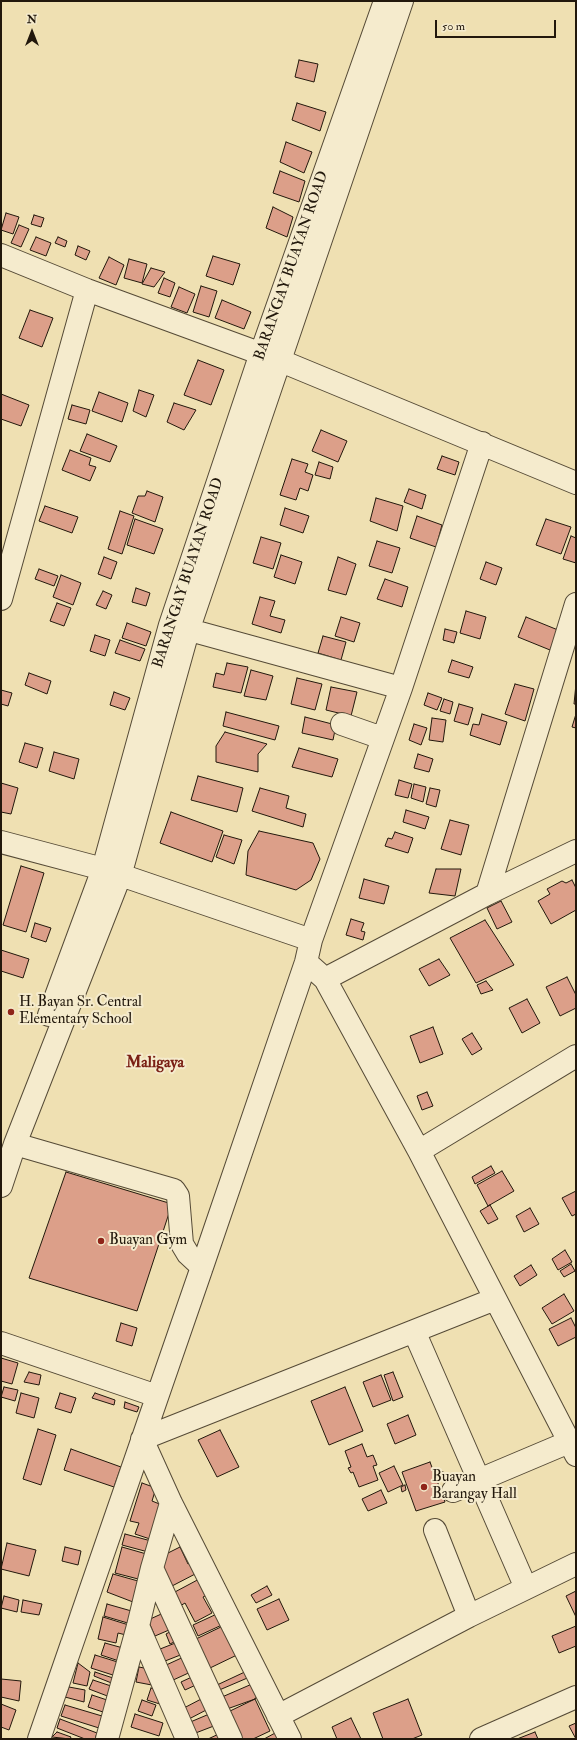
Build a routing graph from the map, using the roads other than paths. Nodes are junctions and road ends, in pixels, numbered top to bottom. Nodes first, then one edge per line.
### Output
1 (385, 1) edge
2 (402, 1) edge
3 (1, 255) edge
4 (87, 290) junction
5 (261, 353) junction
6 (281, 361) junction
7 (482, 443) junction
8 (576, 483) edge
9 (1, 599) edge
10 (576, 604) edge
11 (179, 628) junction
12 (401, 688) junction
13 (342, 724) dead end
14 (382, 738) junction
15 (1, 842) edge
16 (576, 851) edge
17 (111, 872) junction
18 (487, 894) junction
19 (311, 940) junction
20 (306, 962) junction
21 (325, 979) junction
22 (576, 1056) edge
23 (8, 1146) edge
24 (419, 1151) junction
25 (1, 1186) edge
26 (202, 1267) junction
27 (496, 1299) junction
28 (414, 1331) junction
29 (1, 1343) edge
30 (157, 1396) junction
31 (142, 1439) junction
32 (573, 1448) edge
33 (480, 1480) junction
34 (453, 1491) dead end
35 (171, 1503) junction
36 (435, 1530) dead end
37 (576, 1564) edge
38 (152, 1568) junction
39 (526, 1588) junction
40 (469, 1616) junction
41 (138, 1626) junction
42 (576, 1697) edge
43 (278, 1716) junction
44 (39, 1739) edge
45 (107, 1739) edge
46 (187, 1739) edge
47 (231, 1739) edge
48 (290, 1739) edge
49 (481, 1739) edge

1 - 5 street, BARANGAY BUAYAN ROAD
2 - 6 street
3 - 4 street
4 - 5 street
4 - 9 street
5 - 6 street
5 - 11 street, BARANGAY BUAYAN ROAD
6 - 7 street
6 - 11 street
7 - 8 street
7 - 12 street
10 - 18 street
11 - 12 street
11 - 17 street, BARANGAY BUAYAN ROAD
12 - 14 street
13 - 14 street
14 - 19 street
15 - 17 street
16 - 18 street
17 - 19 street
17 - 23 street, BARANGAY BUAYAN ROAD
18 - 21 street
19 - 20 street
20 - 21 street
20 - 26 street
21 - 24 street
22 - 24 street
23 - 25 street, BARANGAY BUAYAN ROAD
23 - 26 street
24 - 27 street
26 - 30 street
27 - 28 street
27 - 32 street
28 - 31 street
28 - 33 street
29 - 30 street
30 - 31 street
31 - 35 street
31 - 44 street
32 - 33 street
33 - 34 street
33 - 39 street
35 - 38 street
35 - 43 street
36 - 40 street
37 - 39 street
38 - 41 street
38 - 47 street
39 - 40 street
40 - 43 street
41 - 45 street
41 - 46 street
42 - 49 street
43 - 48 street

